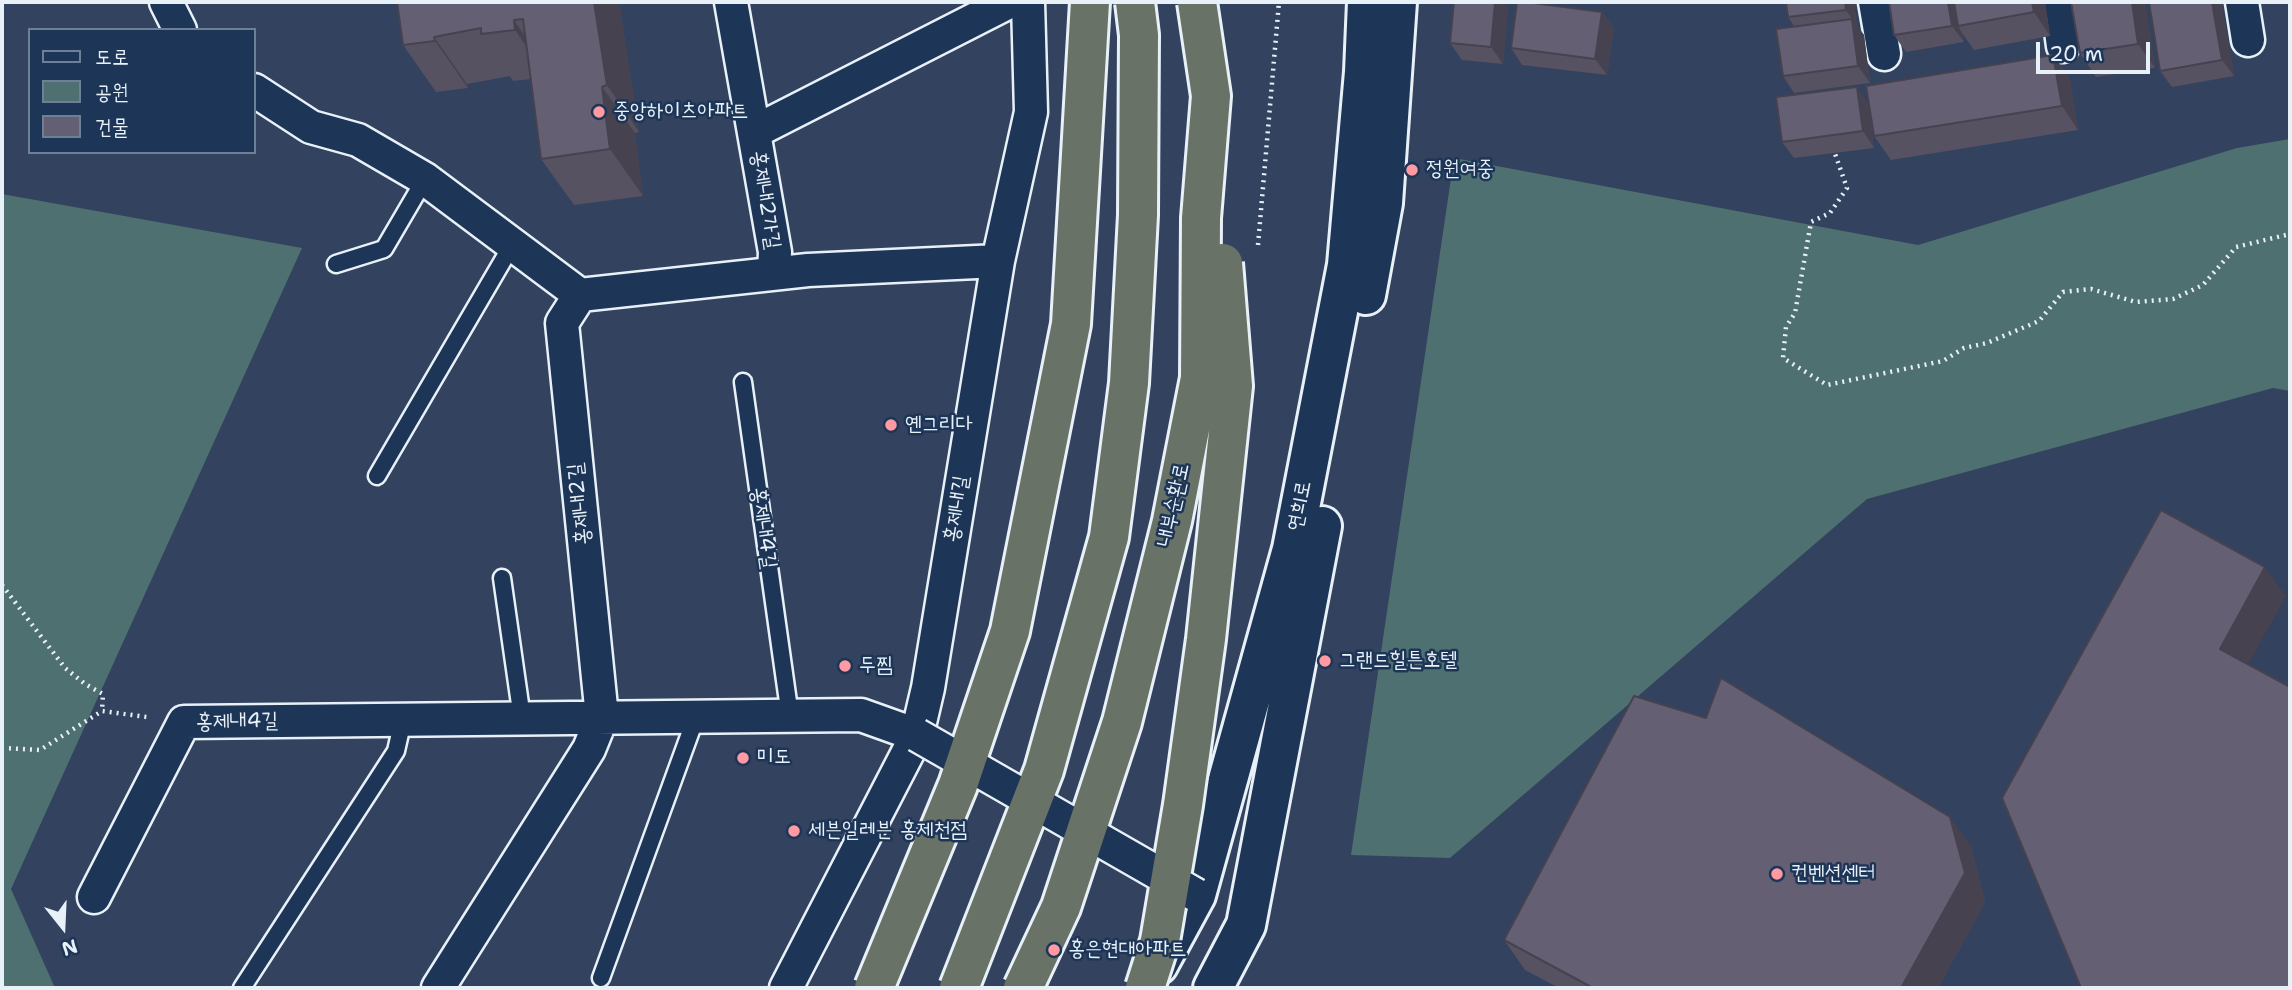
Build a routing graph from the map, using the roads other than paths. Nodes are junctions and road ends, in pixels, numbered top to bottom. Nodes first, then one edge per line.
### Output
1 (166, 2) edge
2 (731, 2) edge
3 (1009, 2) edge
4 (1028, 2) edge
5 (1090, 2) edge
6 (1135, 2) edge
7 (1197, 2) edge
8 (1367, 2) edge
9 (1398, 2) edge
10 (1875, 2) edge
11 (2057, 2) edge
12 (2242, 2) edge
13 (179, 28) edge
14 (2248, 40) dead end
15 (2063, 46) dead end
16 (1884, 54) dead end
17 (256, 91) edge
18 (1211, 96) junction
19 (754, 132) junction
20 (425, 180) junction
21 (512, 245) junction
22 (998, 261) junction
23 (336, 264) dead end
24 (774, 274) junction
25 (580, 295) junction
26 (743, 382) dead end
27 (377, 476) dead end
28 (502, 578) dead end
29 (790, 716) junction
30 (696, 717) junction
31 (522, 718) junction
32 (602, 718) junction
33 (403, 720) junction
34 (917, 736) junction
35 (1196, 895) junction
36 (94, 897) dead end
37 (601, 978) dead end
38 (242, 988) edge
39 (438, 988) edge
40 (786, 988) edge
41 (874, 988) edge
42 (959, 988) edge
43 (1023, 988) edge
44 (1145, 988) edge
45 (1213, 988) edge

1 - 13 street
2 - 19 street, 홍제내2가길
3 - 19 street
4 - 22 street, 홍제내길
5 - 41 highway, bridge
6 - 42 highway, bridge
7 - 18 highway, 내부순환로, bridge
8 - 35 main road, 연희로
9 - 45 main road, 연희로
10 - 16 street
11 - 15 street
12 - 14 street
17 - 20 street
18 - 43 highway, 내부순환로, bridge
18 - 44 highway, bridge
19 - 24 street, 홍제내2가길
20 - 21 street
20 - 23 lane
21 - 25 street
21 - 27 lane
22 - 24 street
22 - 34 street, 홍제내길
24 - 25 street
25 - 32 street, 홍제내2길
26 - 29 lane, 홍제내4길
28 - 31 lane
29 - 30 street, 홍제내4길
29 - 34 street, 홍제내4길
30 - 32 street, 홍제내4길
30 - 37 lane
31 - 32 street, 홍제내4길
31 - 33 street, 홍제내4길
32 - 39 street
33 - 36 street, 홍제내4길
33 - 38 lane
34 - 35 street, 홍제내4길, bridge
34 - 40 street, 홍제내길
35 - 44 main road, 연희로

